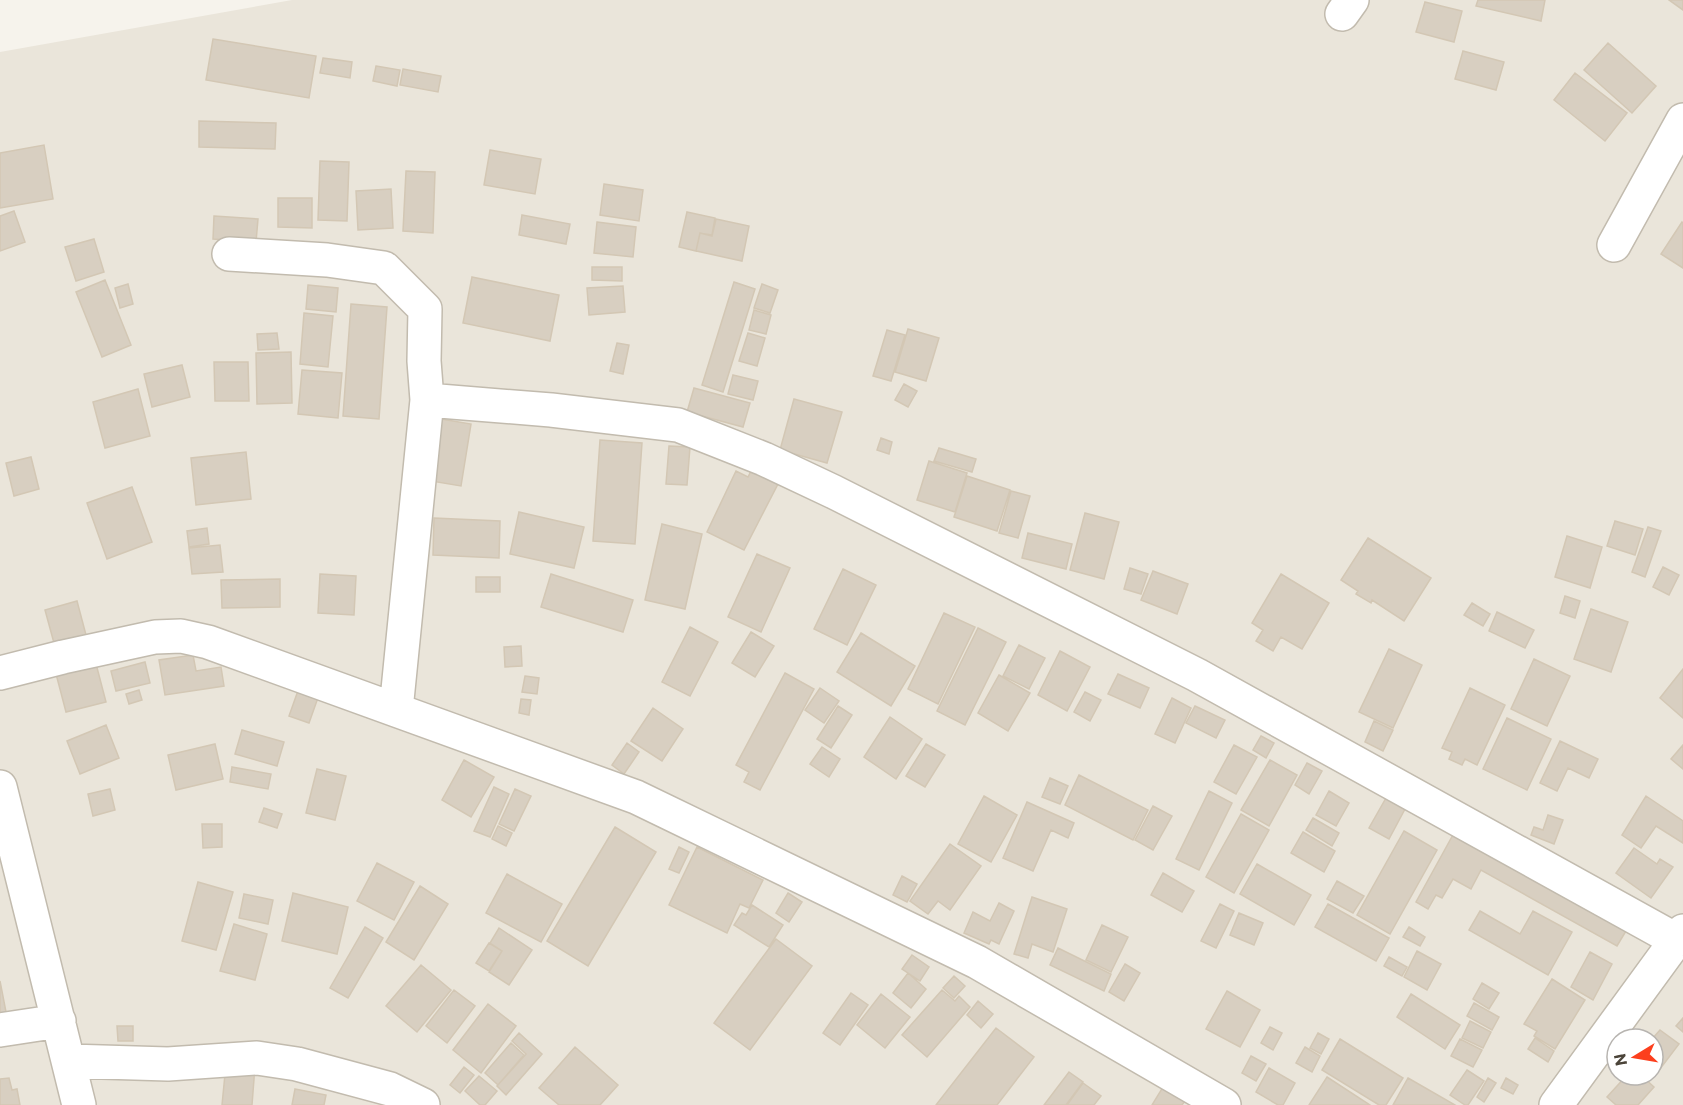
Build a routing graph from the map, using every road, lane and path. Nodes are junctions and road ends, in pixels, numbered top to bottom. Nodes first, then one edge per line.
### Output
1 (1683, 120) edge
2 (1614, 245) dead end
3 (229, 254) dead end
4 (427, 400) junction
5 (0, 673) edge
6 (396, 710) junction
7 (0, 787) edge
8 (1679, 935) edge
9 (59, 1021) junction
10 (0, 1030) edge
11 (69, 1061) junction
12 (79, 1105) edge
13 (423, 1105) edge
14 (1224, 1105) edge
15 (1556, 1105) edge

1 - 2 street
3 - 4 street
4 - 6 street
4 - 8 street
5 - 6 street
6 - 14 street
7 - 9 street
8 - 15 street
9 - 10 street
9 - 11 street
11 - 12 street
11 - 13 street

